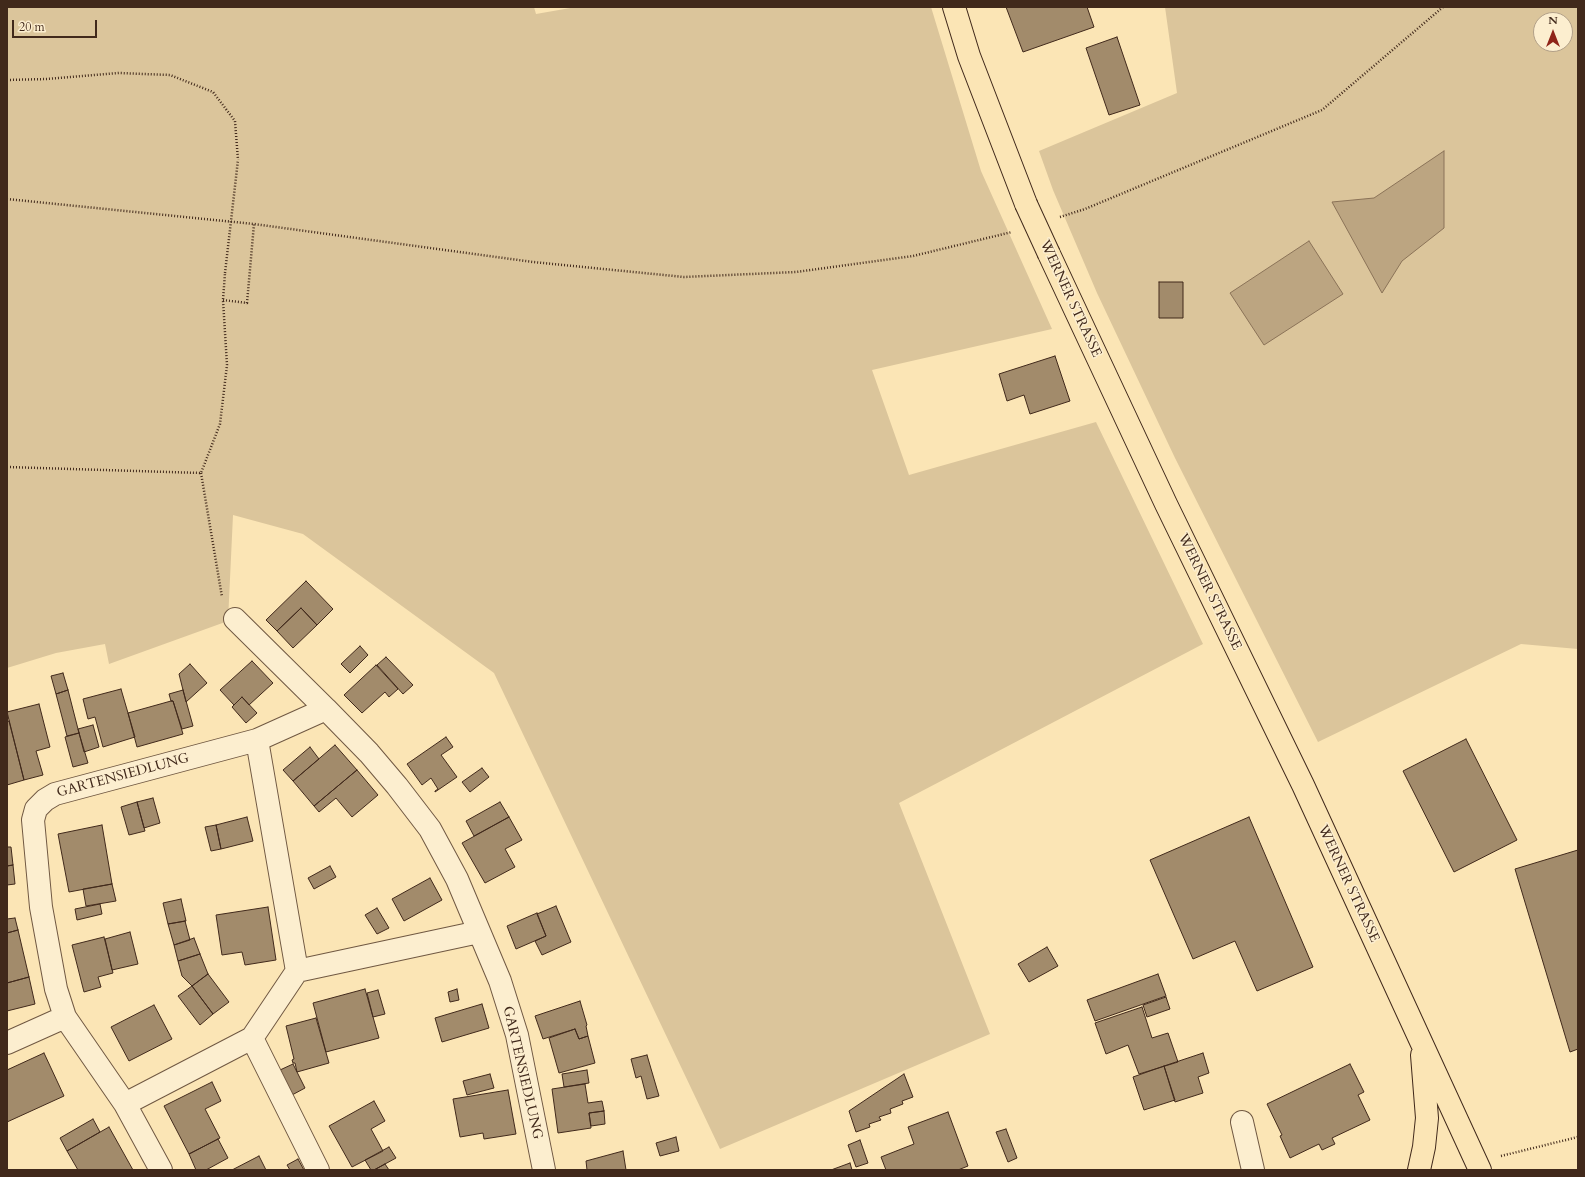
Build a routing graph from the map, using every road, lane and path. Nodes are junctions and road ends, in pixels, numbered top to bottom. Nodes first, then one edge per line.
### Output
1 (954, 7) edge
2 (1443, 7) edge
3 (7, 80) edge
4 (7, 199) edge
5 (1085, 208) dead end
6 (254, 224) junction
7 (1017, 231) dead end
8 (223, 300) junction
9 (7, 467) edge
10 (201, 473) junction
11 (235, 619) joint
12 (326, 709) junction
13 (257, 740) junction
14 (479, 932) junction
15 (297, 971) junction
16 (65, 1018) junction
17 (252, 1038) junction
18 (1420, 1040) junction
19 (7, 1043) edge
20 (125, 1104) junction
21 (1242, 1122) dead end
22 (1578, 1138) edge
23 (1479, 1166) edge
24 (162, 1170) edge
25 (318, 1170) edge
26 (544, 1170) edge
27 (1252, 1170) edge
28 (1419, 1170) edge

1 - 18 main road, WERNER STRASSE, bridge
2 - 5 path
3 - 8 path, bridge
4 - 6 path
6 - 7 path
6 - 8 path
8 - 10 path
9 - 10 path
10 - 11 path
11 - 12 street, GARTENSIEDLUNG
12 - 13 street, GARTENSIEDLUNG
12 - 14 street, GARTENSIEDLUNG
13 - 15 street
13 - 16 street, GARTENSIEDLUNG
14 - 15 street
14 - 26 street, GARTENSIEDLUNG
15 - 17 street
16 - 19 street
16 - 20 street, GARTENSIEDLUNG
17 - 20 street
17 - 25 street
18 - 23 main road, WERNER STRASSE
18 - 28 main road
20 - 24 street, GARTENSIEDLUNG
21 - 27 street
22 - 23 path

